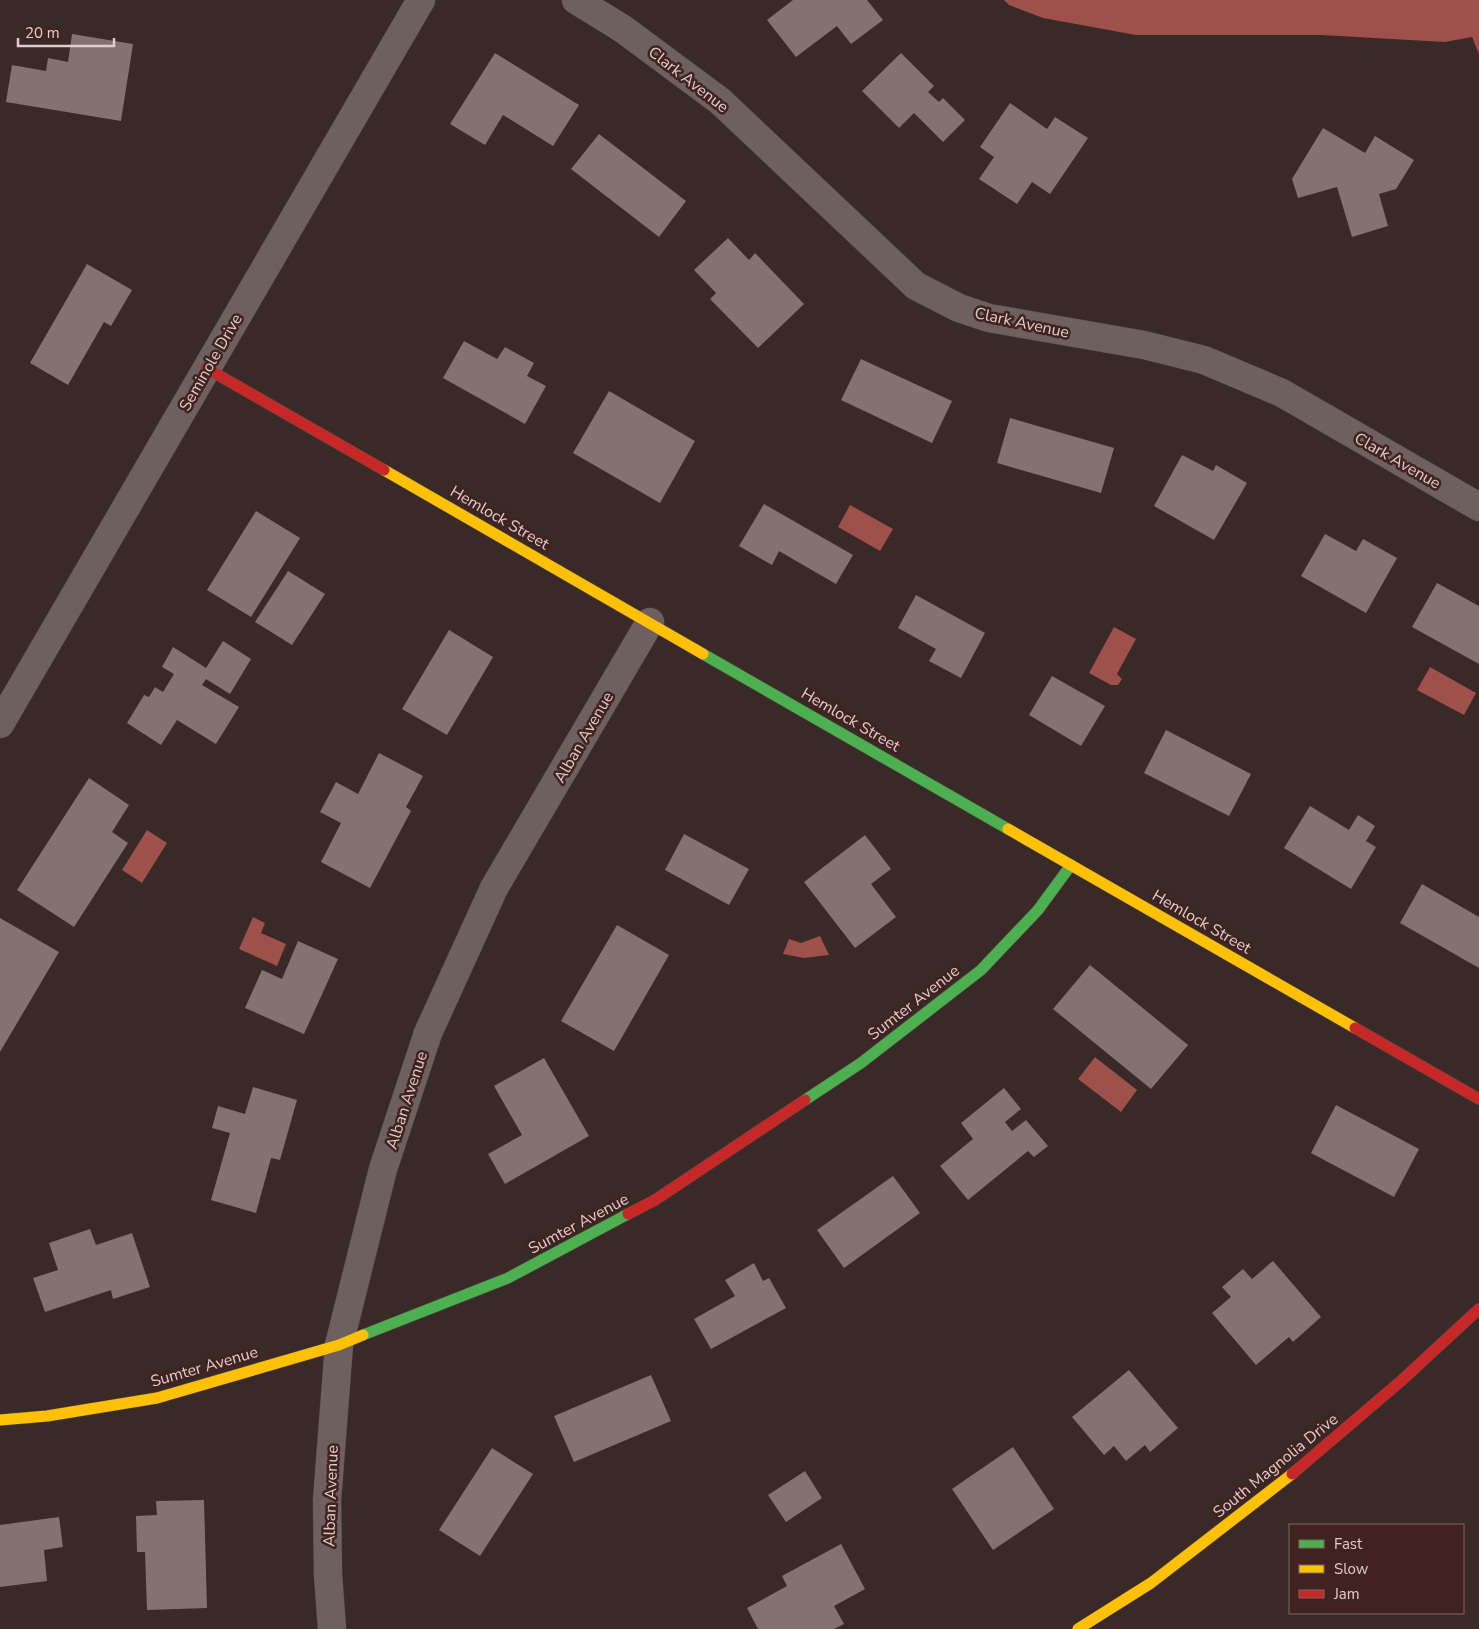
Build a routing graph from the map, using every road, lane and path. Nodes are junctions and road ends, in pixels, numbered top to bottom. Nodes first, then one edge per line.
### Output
1 (421, 0) edge
2 (576, 0) edge
3 (206, 368) junction
4 (1479, 507) edge
5 (650, 622) junction
6 (7, 694) edge
7 (0, 724) edge
8 (1071, 864) junction
9 (1479, 1099) edge
10 (1479, 1309) edge
11 (339, 1345) junction
12 (0, 1420) edge
13 (332, 1629) edge
14 (1078, 1629) edge

1 - 3 street, Seminole Drive
2 - 4 street, Clark Avenue
3 - 5 street, Hemlock Street
3 - 6 street, Seminole Drive
5 - 8 street, Hemlock Street
5 - 11 street, Alban Avenue
6 - 7 street, Seminole Drive
8 - 9 street, Hemlock Street
8 - 11 street, Sumter Avenue
10 - 14 street, South Magnolia Drive
11 - 12 street, Sumter Avenue
11 - 13 street, Alban Avenue

